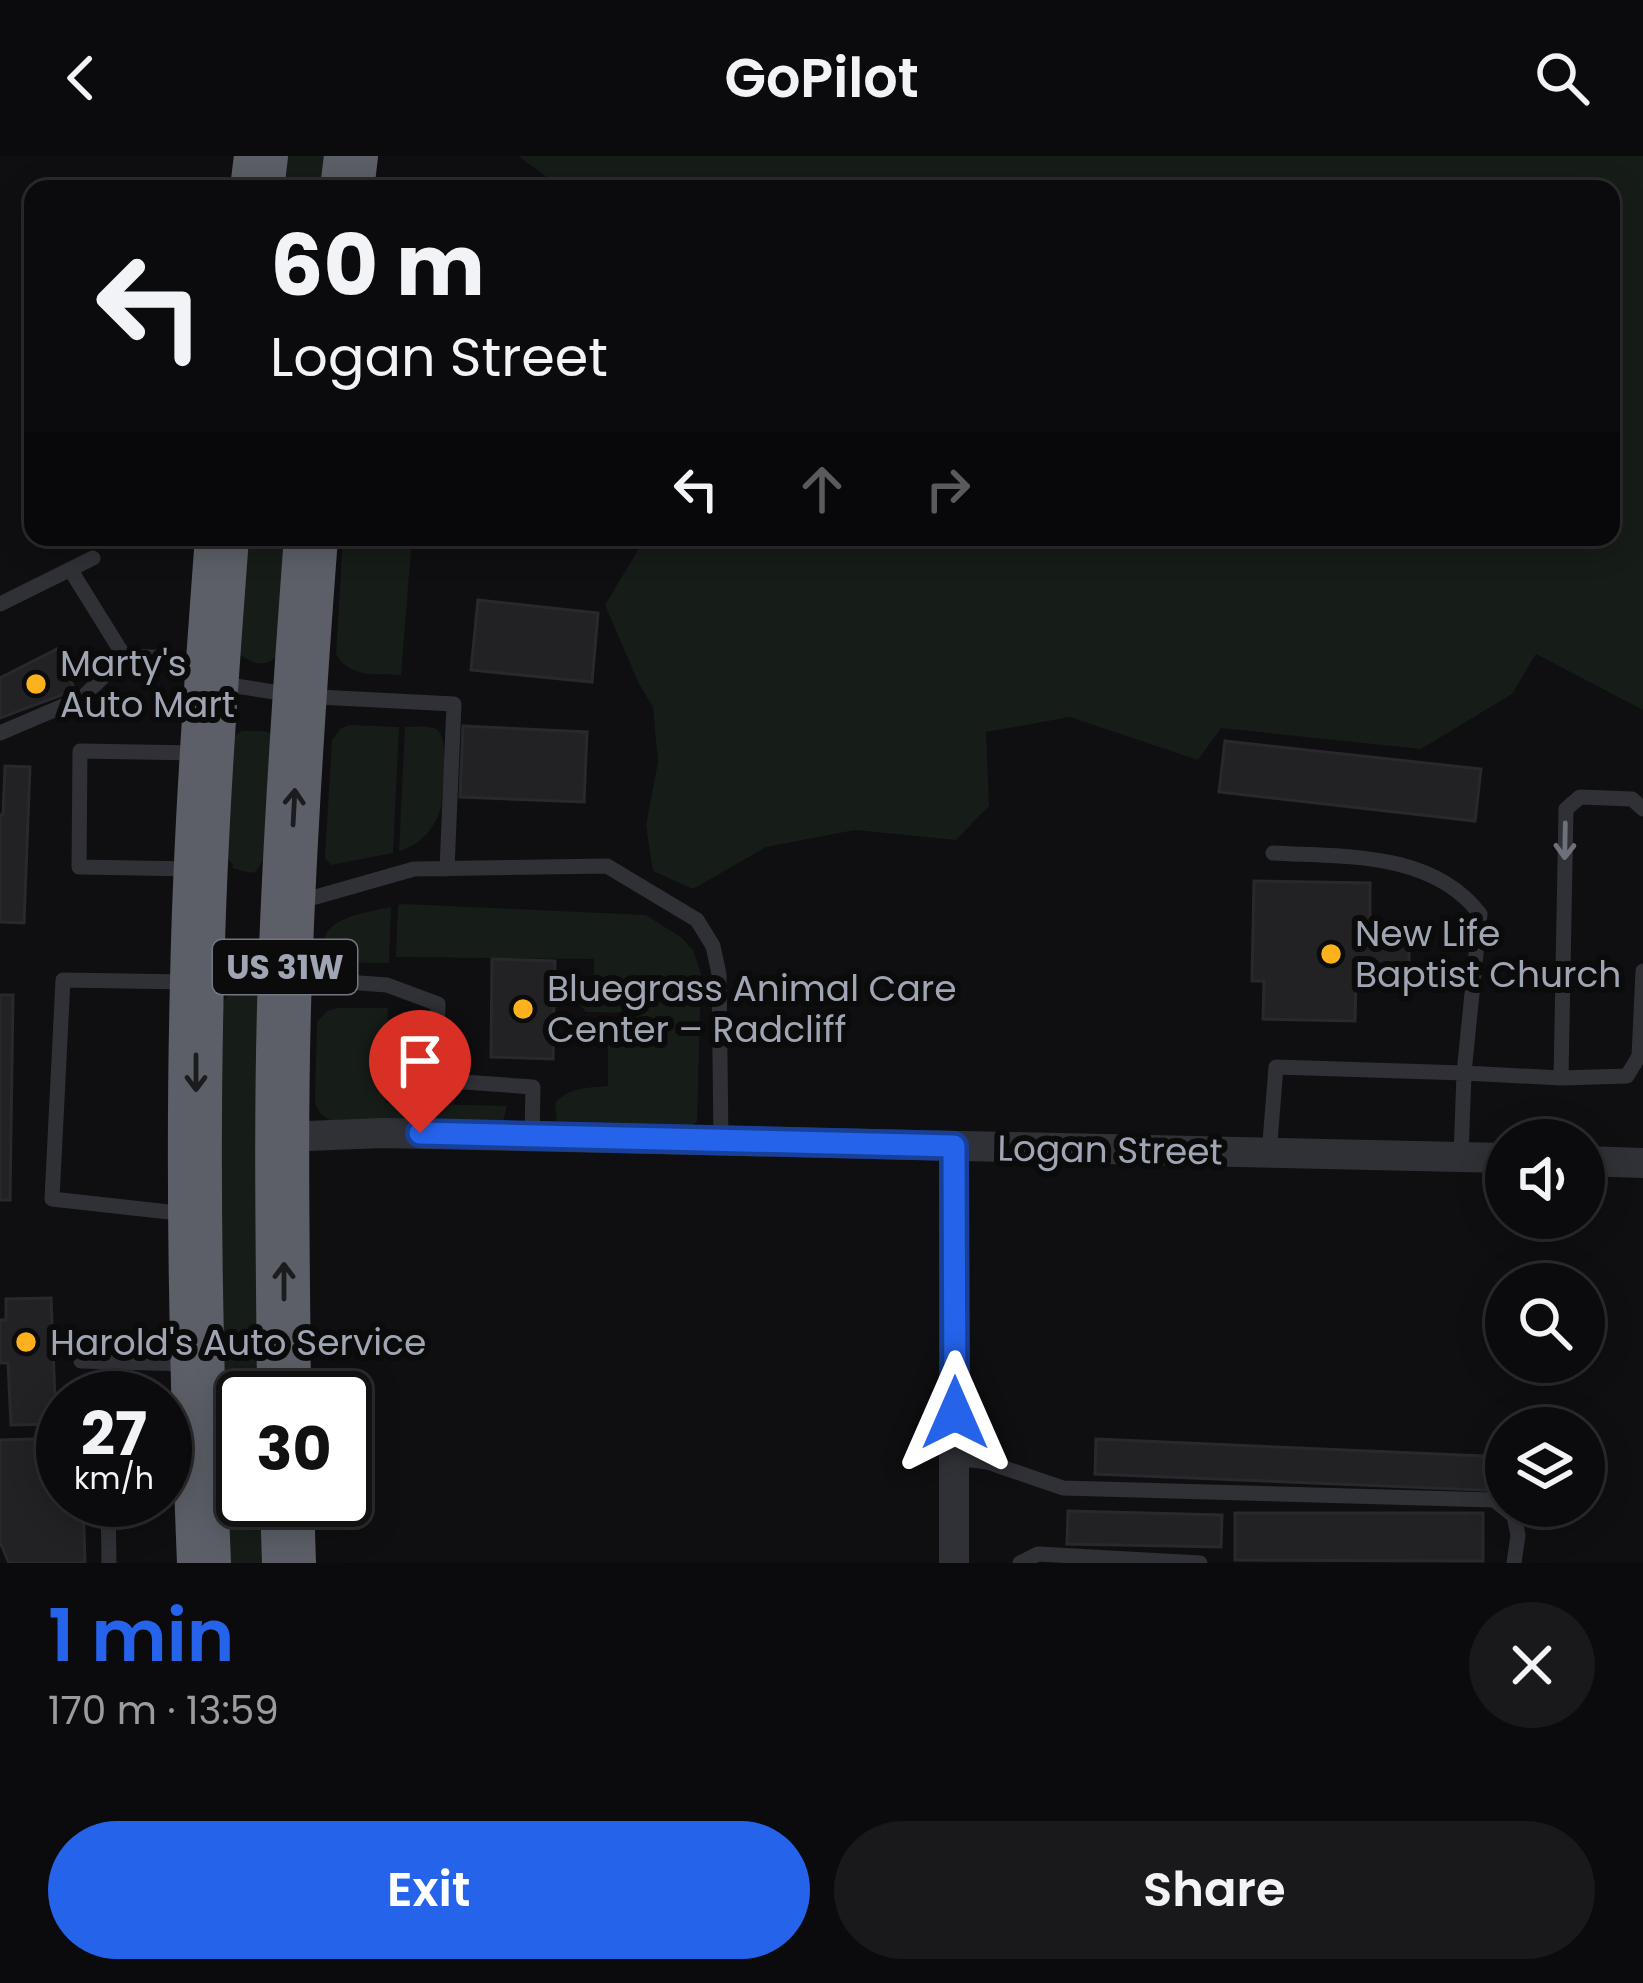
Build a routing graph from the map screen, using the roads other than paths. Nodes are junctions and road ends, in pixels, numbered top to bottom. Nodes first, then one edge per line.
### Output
1 (221, 546) edge
2 (310, 546) edge
3 (93, 557) dead end
4 (70, 569) junction
5 (0, 604) edge
6 (124, 656) junction
7 (211, 682) junction
8 (299, 696) junction
9 (0, 733) edge
10 (207, 753) junction
11 (1643, 808) edge
12 (1273, 853) dead end
13 (201, 869) junction
14 (447, 869) junction
15 (289, 905) junction
16 (1643, 971) edge
17 (285, 977) junction
18 (197, 982) junction
19 (1464, 1072) junction
20 (1561, 1078) junction
21 (532, 1136) junction
22 (282, 1138) junction
23 (721, 1141) junction
24 (954, 1146) junction
25 (1269, 1154) junction
26 (1461, 1157) junction
27 (1485, 1158) edge
28 (1605, 1162) edge
29 (1643, 1163) edge
30 (196, 1215) junction
31 (81, 1361) dead end
32 (196, 1364) junction
33 (284, 1371) edge
34 (955, 1458) junction
35 (108, 1527) edge
36 (288, 1527) edge
37 (109, 1563) edge
38 (204, 1563) edge
39 (290, 1563) edge
40 (954, 1563) edge
41 (1019, 1563) edge
42 (1200, 1563) edge
43 (1514, 1563) edge

1 - 7 highway, US 31W
2 - 8 highway, US 31W
3 - 4 lane
4 - 5 lane
4 - 6 lane
6 - 7 lane
6 - 9 lane
7 - 8 lane
7 - 10 highway, US 31W
8 - 14 lane
15 -> 8 highway, US 31W
10 - 13 highway, US 31W
10 - 13 lane
11 -> 20 lane
12 - 19 lane
13 - 18 highway, US 31W
14 - 15 lane
14 - 23 lane
15 - 17 highway, US 31W
16 - 20 lane
17 - 21 lane
17 - 22 highway, US 31W
18 -> 30 highway, US 31W
18 - 30 lane
19 - 20 lane
19 - 25 lane
19 - 26 lane
21 - 22 street, Logan Street
21 - 23 street, Logan Street
33 -> 22 highway, US 31W
23 - 24 street, Logan Street
24 - 25 street, Logan Street
24 - 34 street
25 - 26 street, Logan Street
26 - 27 street, Logan Street
28 - 29 street
30 - 32 highway, US 31W
31 - 32 lane
32 - 38 highway, US 31W
34 - 40 street
34 - 43 lane
35 - 37 lane
36 - 39 highway
41 - 42 lane

